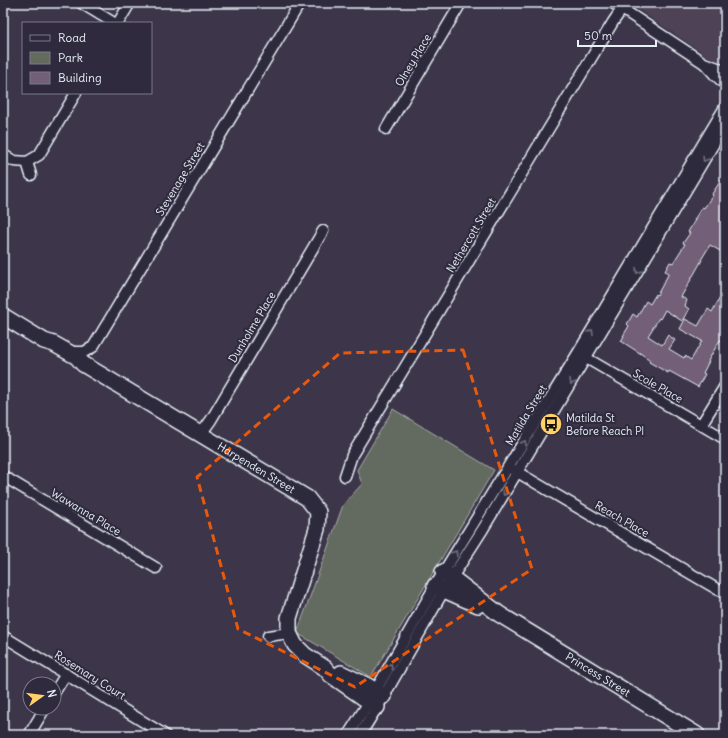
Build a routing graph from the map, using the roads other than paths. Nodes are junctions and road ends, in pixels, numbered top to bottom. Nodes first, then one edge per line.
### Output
1 (81, 3) edge
2 (130, 3) edge
3 (300, 3) edge
4 (461, 3) edge
5 (613, 3) edge
6 (622, 9) junction
7 (112, 22) edge
8 (119, 22) edge
9 (704, 63) junction
10 (725, 73) edge
11 (725, 84) edge
12 (75, 94) edge
13 (725, 107) edge
14 (725, 126) edge
15 (386, 129) dead end
16 (3, 155) edge
17 (27, 162) junction
18 (31, 175) dead end
19 (323, 231) dead end
20 (3, 316) edge
21 (44, 341) junction
22 (69, 352) junction
23 (582, 356) junction
24 (83, 364) junction
25 (725, 386) edge
26 (701, 425) junction
27 (201, 434) junction
28 (725, 439) edge
29 (513, 469) junction
30 (3, 476) edge
31 (344, 476) dead end
32 (156, 568) dead end
33 (444, 581) junction
34 (722, 592) dead end
35 (289, 633) junction
36 (3, 636) edge
37 (268, 636) dead end
38 (66, 674) junction
39 (62, 680) edge
40 (377, 699) junction
41 (40, 716) edge
42 (682, 731) edge
43 (29, 735) edge
44 (165, 735) edge
45 (348, 735) edge
46 (360, 735) edge
47 (697, 735) edge

1 - 7 street
2 - 8 street
3 - 22 street, Stevenage Street
4 - 15 street, Olney Place
5 - 6 street
6 - 9 street
6 - 31 street, Nethercott Street
9 - 10 street
9 - 11 street
12 - 17 street
23 -> 13 street, Matilda Street
14 -> 23 street, Matilda Street
16 - 17 street
17 - 18 street
19 - 27 street, Dunholme Place
20 - 21 street, Harpenden Street
21 - 22 street, Harpenden Street
21 - 24 street, Harpenden Street
22 - 24 street, Harpenden Street
23 - 26 street, Scole Place
23 - 29 street, Matilda Street
24 - 27 street, Harpenden Street
25 - 26 street
26 - 28 street, Scole Place
27 - 35 street, Harpenden Street
29 - 33 street, Matilda Street
29 - 34 street, Reach Place
30 - 32 street, Wawanna Place
33 - 40 street, Matilda Street
33 - 42 street, Princess Street
35 - 37 street
35 - 40 street
36 - 38 street, Rosemary Court
38 - 39 street
38 - 44 street, Rosemary Court
40 - 45 street, Matilda Street
40 - 46 street, Matilda Street
41 - 43 street
42 - 47 street, Princess Street

